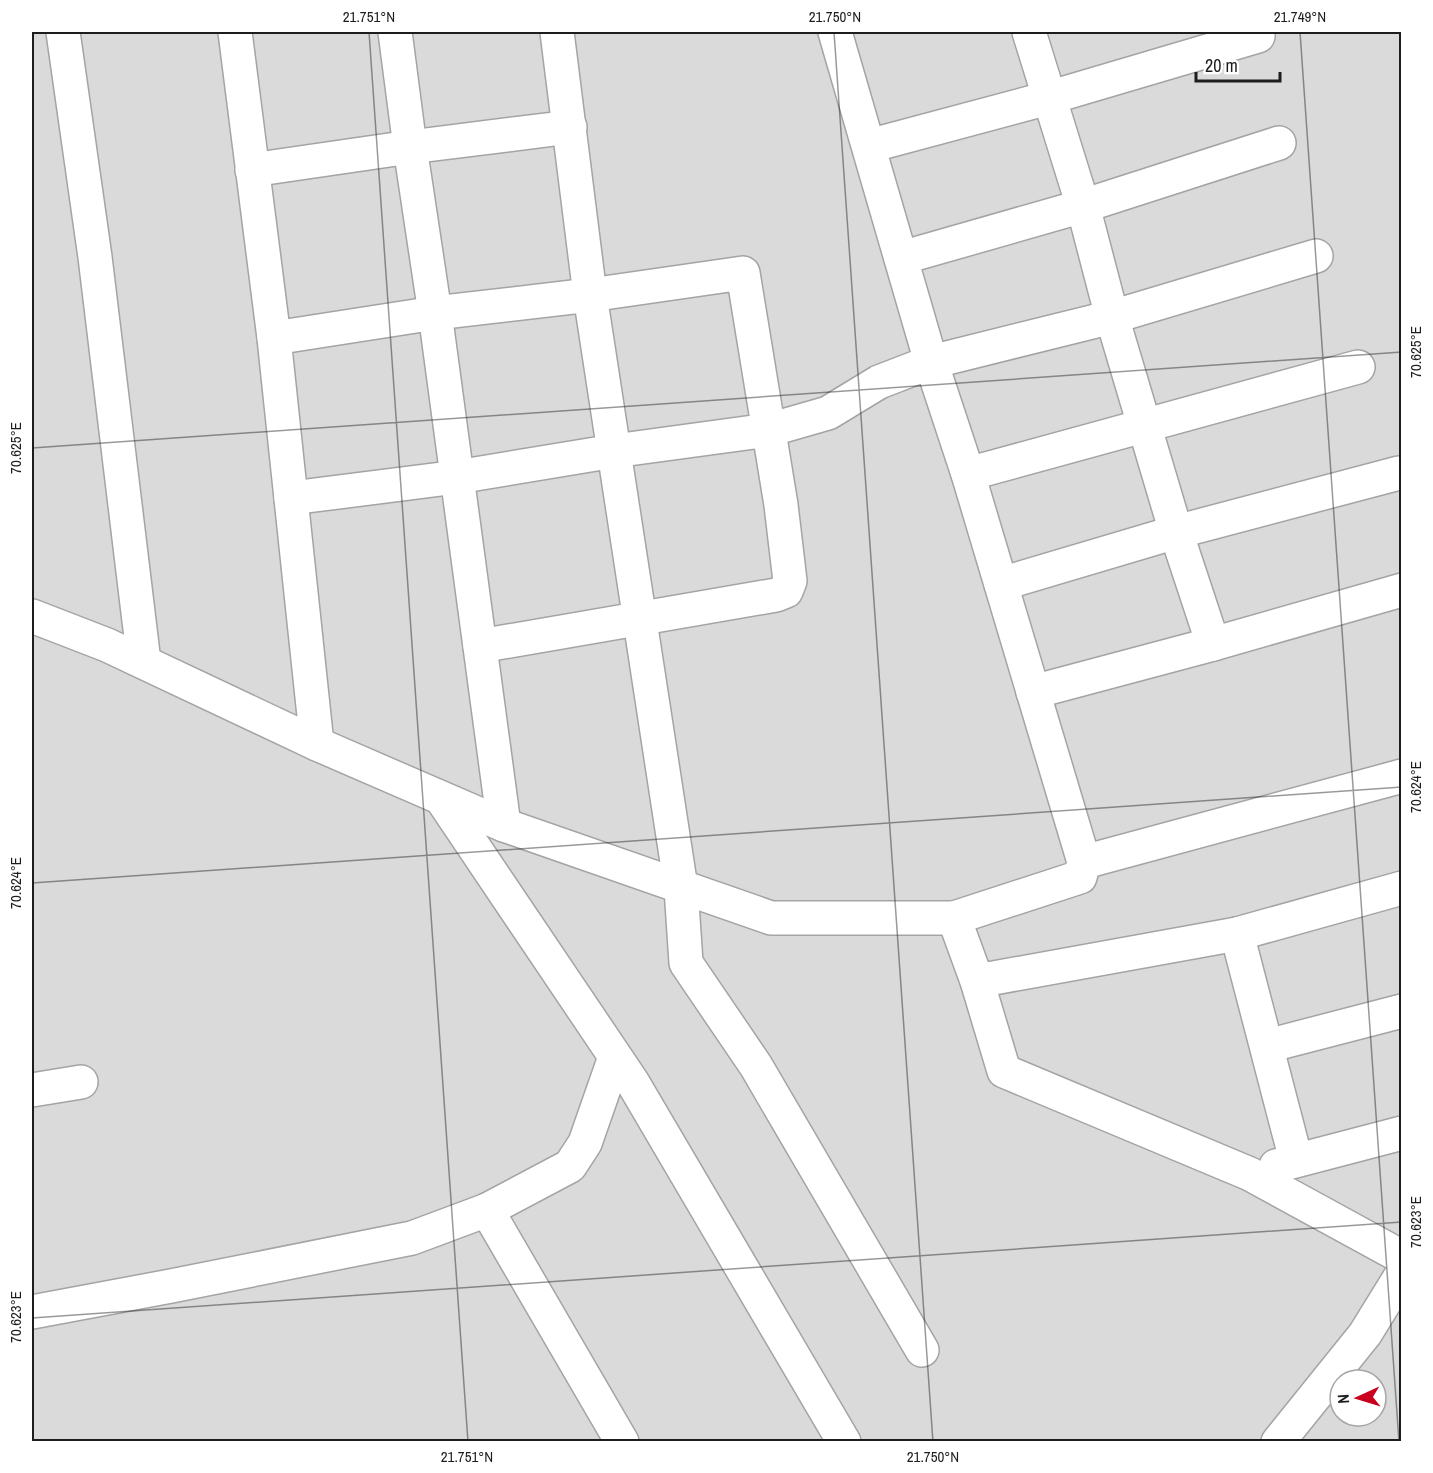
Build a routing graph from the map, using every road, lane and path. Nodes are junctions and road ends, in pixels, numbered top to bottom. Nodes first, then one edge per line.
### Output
1 (63, 32) edge
2 (235, 32) edge
3 (395, 32) edge
4 (557, 32) edge
5 (835, 32) edge
6 (1029, 32) edge
7 (1258, 36) dead end
8 (1048, 98) junction
9 (570, 127) junction
10 (1279, 143) dead end
11 (869, 146) junction
12 (410, 147) junction
13 (252, 170) junction
14 (1083, 206) junction
15 (1316, 256) dead end
16 (901, 258) junction
17 (590, 295) junction
18 (435, 313) junction
19 (1112, 316) junction
20 (274, 338) junction
21 (931, 362) junction
22 (1358, 367) dead end
23 (1145, 426) junction
24 (769, 430) junction
25 (614, 450) junction
26 (1399, 473) dead end
27 (968, 474) junction
28 (457, 477) junction
29 (291, 498) junction
30 (1176, 532) junction
31 (1001, 584) junction
32 (1401, 590) edge
33 (32, 616) edge
34 (640, 619) junction
35 (1213, 644) junction
36 (480, 646) junction
37 (144, 662) junction
38 (1033, 692) junction
39 (317, 744) junction
40 (1401, 776) edge
41 (441, 798) junction
42 (504, 825) junction
43 (1084, 862) junction
44 (681, 888) junction
45 (1401, 888) edge
46 (954, 918) junction
47 (1237, 934) junction
48 (977, 981) junction
49 (1401, 1011) edge
50 (1267, 1046) junction
51 (615, 1057) junction
52 (81, 1082) dead end
53 (32, 1090) edge
54 (1401, 1133) edge
55 (1296, 1160) junction
56 (1250, 1174) junction
57 (487, 1210) junction
58 (1401, 1257) edge
59 (1401, 1274) edge
60 (32, 1312) edge
61 (922, 1350) dead end
62 (622, 1442) edge
63 (844, 1442) edge
64 (1278, 1442) edge

1 - 37 street
2 - 13 street
3 - 12 street
4 - 9 street
5 - 11 street
6 - 8 street
7 - 8 street
8 - 11 street
8 - 14 street
9 - 12 street
9 - 17 street
10 - 14 street
11 - 16 street
12 - 13 street
12 - 18 street
13 - 20 street
14 - 16 street
14 - 19 street
15 - 19 street
16 - 21 street
17 - 18 street
17 - 24 street
17 - 25 street
18 - 20 street
18 - 28 street
19 - 21 street
19 - 23 street
20 - 29 street
21 - 24 street
21 - 27 street
22 - 23 street
23 - 27 street
23 - 30 street
24 - 25 street
24 - 34 street
25 - 28 street
25 - 34 street
26 - 30 street
27 - 31 street
28 - 29 street
28 - 36 street
29 - 39 street
30 - 31 street
30 - 35 street
31 - 38 street
32 - 35 street
33 - 37 street
34 - 36 street
34 - 44 street
35 - 38 street
36 - 42 street
37 - 39 street
38 - 43 street
39 - 41 street
40 - 43 street
41 - 42 street
41 - 51 street
42 - 44 street
43 - 46 street
44 - 46 street
44 - 61 street
45 - 47 street
46 - 48 street
47 - 48 street
47 - 50 street
48 - 56 street
49 - 50 street
50 - 55 street
51 - 57 street
51 - 63 street
52 - 53 street
54 - 55 street
55 - 56 street
56 - 58 street
57 - 60 street
57 - 62 street
59 - 64 street

